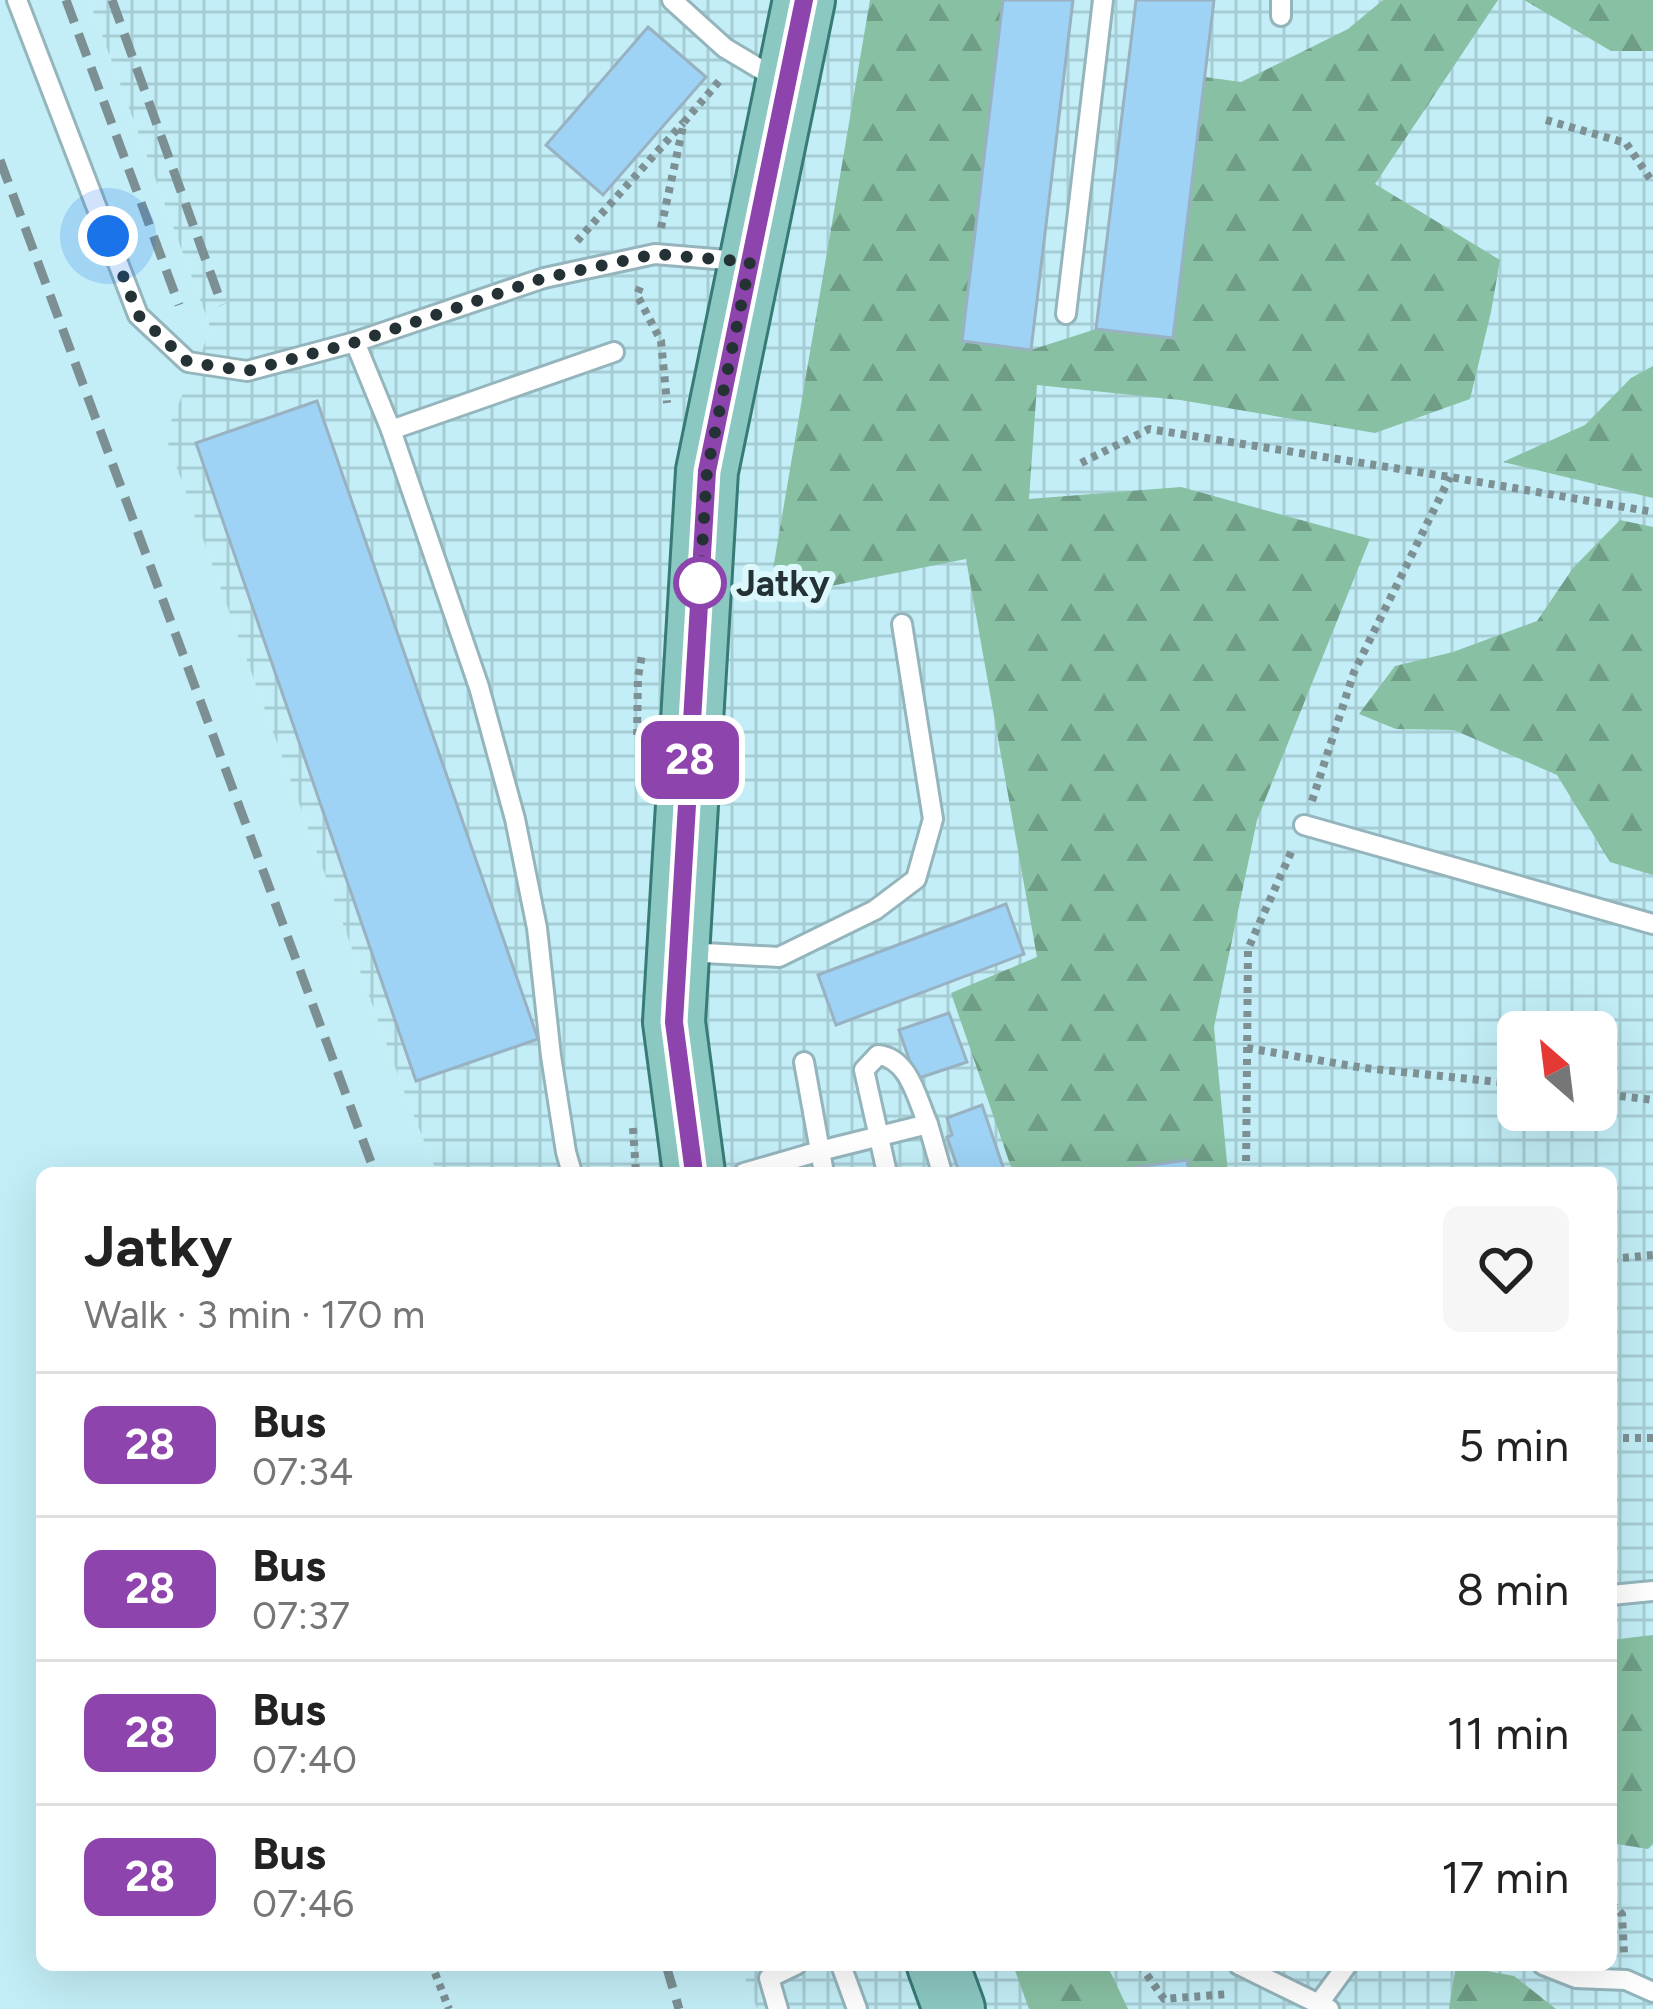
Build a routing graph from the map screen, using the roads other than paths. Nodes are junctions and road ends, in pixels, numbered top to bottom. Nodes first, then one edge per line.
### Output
1 (17, 0) edge
2 (672, 0) edge
3 (804, 0) edge
4 (1103, 0) edge
5 (786, 85) junction
6 (750, 262) junction
7 (1066, 314) dead end
8 (356, 342) junction
9 (614, 352) dead end
10 (391, 430) junction
11 (902, 624) dead end
12 (1304, 825) dead end
13 (1653, 924) edge
14 (678, 951) junction
15 (804, 1062) dead end
16 (928, 1124) junction
17 (878, 1137) junction
18 (820, 1150) junction
19 (571, 1167) edge
20 (693, 1167) edge
21 (764, 1167) edge
22 (823, 1167) edge
23 (886, 1167) edge
24 (940, 1167) edge
25 (1653, 1591) edge
26 (1617, 1594) edge
27 (784, 1971) edge
28 (844, 1971) edge
29 (940, 1971) edge
30 (1252, 1971) edge
31 (1344, 1971) edge
32 (1558, 1971) edge
33 (1653, 1992) edge
34 (1324, 2006) edge
35 (778, 2009) edge
36 (857, 2009) edge
37 (954, 2009) edge

1 - 8 lane
2 - 5 lane
3 - 5 main road
4 - 7 lane
5 - 6 main road
6 - 8 lane
6 - 14 main road
8 - 10 lane
9 - 10 lane
10 - 19 lane
11 - 14 lane
12 - 13 lane
14 - 20 main road
15 - 18 lane
16 - 17 lane
16 - 17 lane
16 - 24 lane
17 - 18 lane
17 - 23 lane
18 - 21 lane
18 - 22 lane
25 - 26 lane
27 - 35 lane
28 - 36 lane
29 - 37 main road
30 - 34 lane
31 - 34 lane
32 - 33 lane

